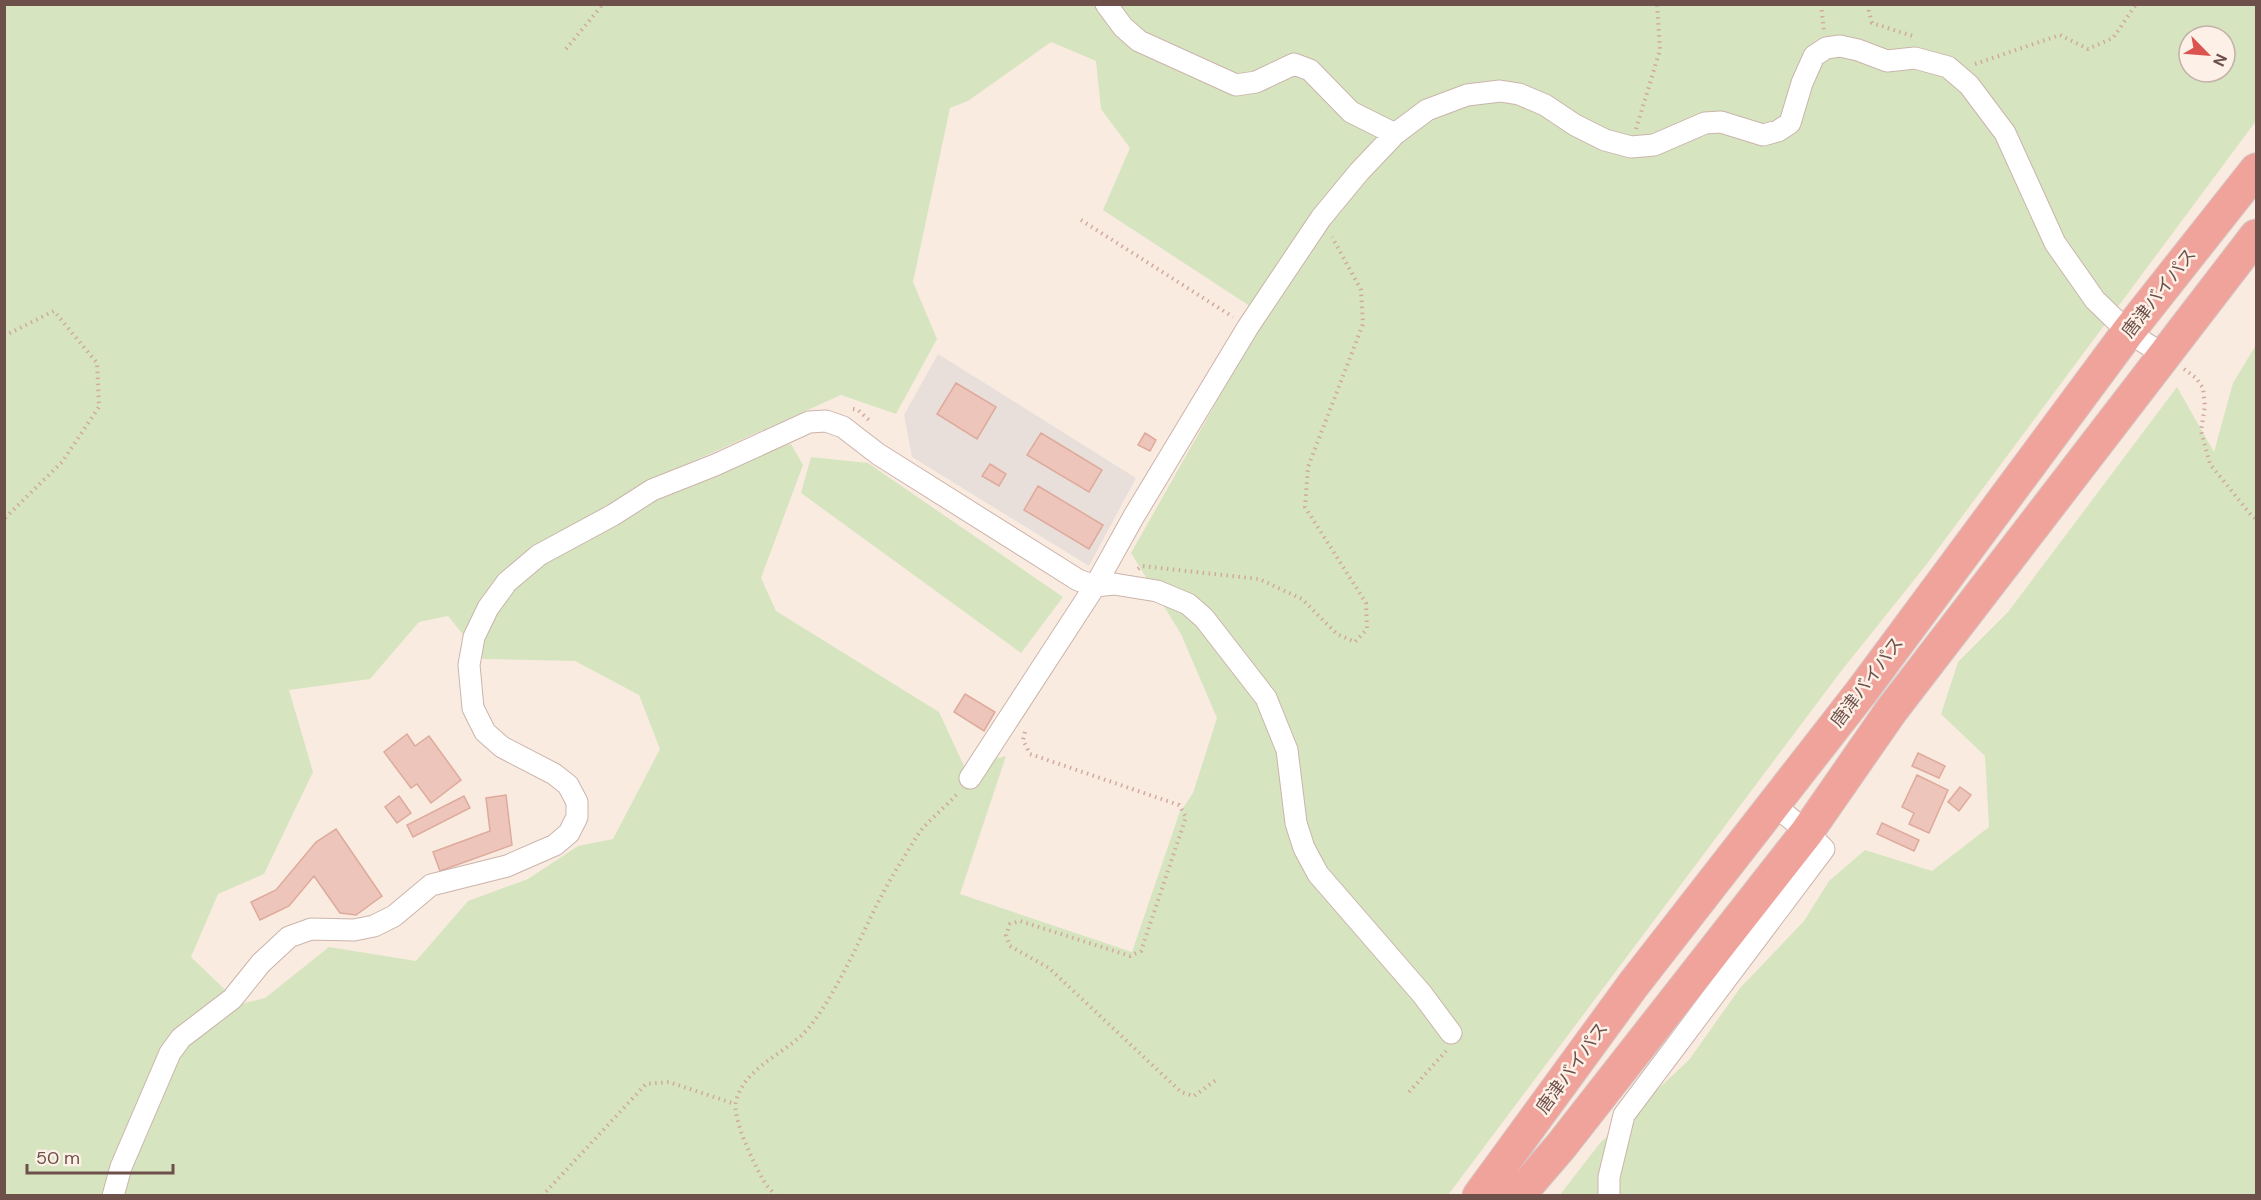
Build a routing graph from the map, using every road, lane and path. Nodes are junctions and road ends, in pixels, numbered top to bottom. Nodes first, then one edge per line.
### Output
1 (603, 4) edge
2 (1106, 4) edge
3 (1657, 4) edge
4 (2135, 6) dead end
5 (566, 49) dead end
6 (1968, 66) dead end
7 (1395, 134) junction
8 (1631, 147) junction
9 (2256, 170) edge
10 (1321, 218) junction
11 (1081, 220) dead end
12 (2256, 236) edge
13 (1248, 327) junction
14 (2128, 332) junction
15 (4, 336) edge
16 (2164, 355) junction
17 (4, 519) edge
18 (2256, 519) edge
19 (1105, 585) junction
20 (1025, 730) dead end
21 (970, 778) joint
22 (1773, 804) junction
23 (1807, 831) junction
24 (1451, 1033) joint
25 (1216, 1080) dead end
26 (1409, 1092) dead end
27 (735, 1104) junction
28 (113, 1196) edge
29 (542, 1196) edge
30 (776, 1196) edge
31 (1479, 1196) edge
32 (1518, 1196) edge
33 (1609, 1196) edge

1 - 5 path
2 - 7 street
3 - 8 path
4 - 6 path
7 - 8 street
7 - 10 street
8 - 14 street
9 - 14 highway, 唐津バイパス
10 - 13 street
10 - 19 path
11 - 13 path
12 - 16 highway, 唐津バイパス
13 - 19 street
14 - 16 street
14 - 22 highway, 唐津バイパス
15 - 17 path
16 - 18 path
16 - 23 highway, 唐津バイパス
19 - 21 street
19 - 24 street
19 - 28 street
20 - 25 path
21 - 27 path
22 - 23 street
22 - 31 highway, 唐津バイパス
23 - 32 highway, 唐津バイパス
23 - 33 street
24 - 26 path
27 - 29 path
27 - 30 path

